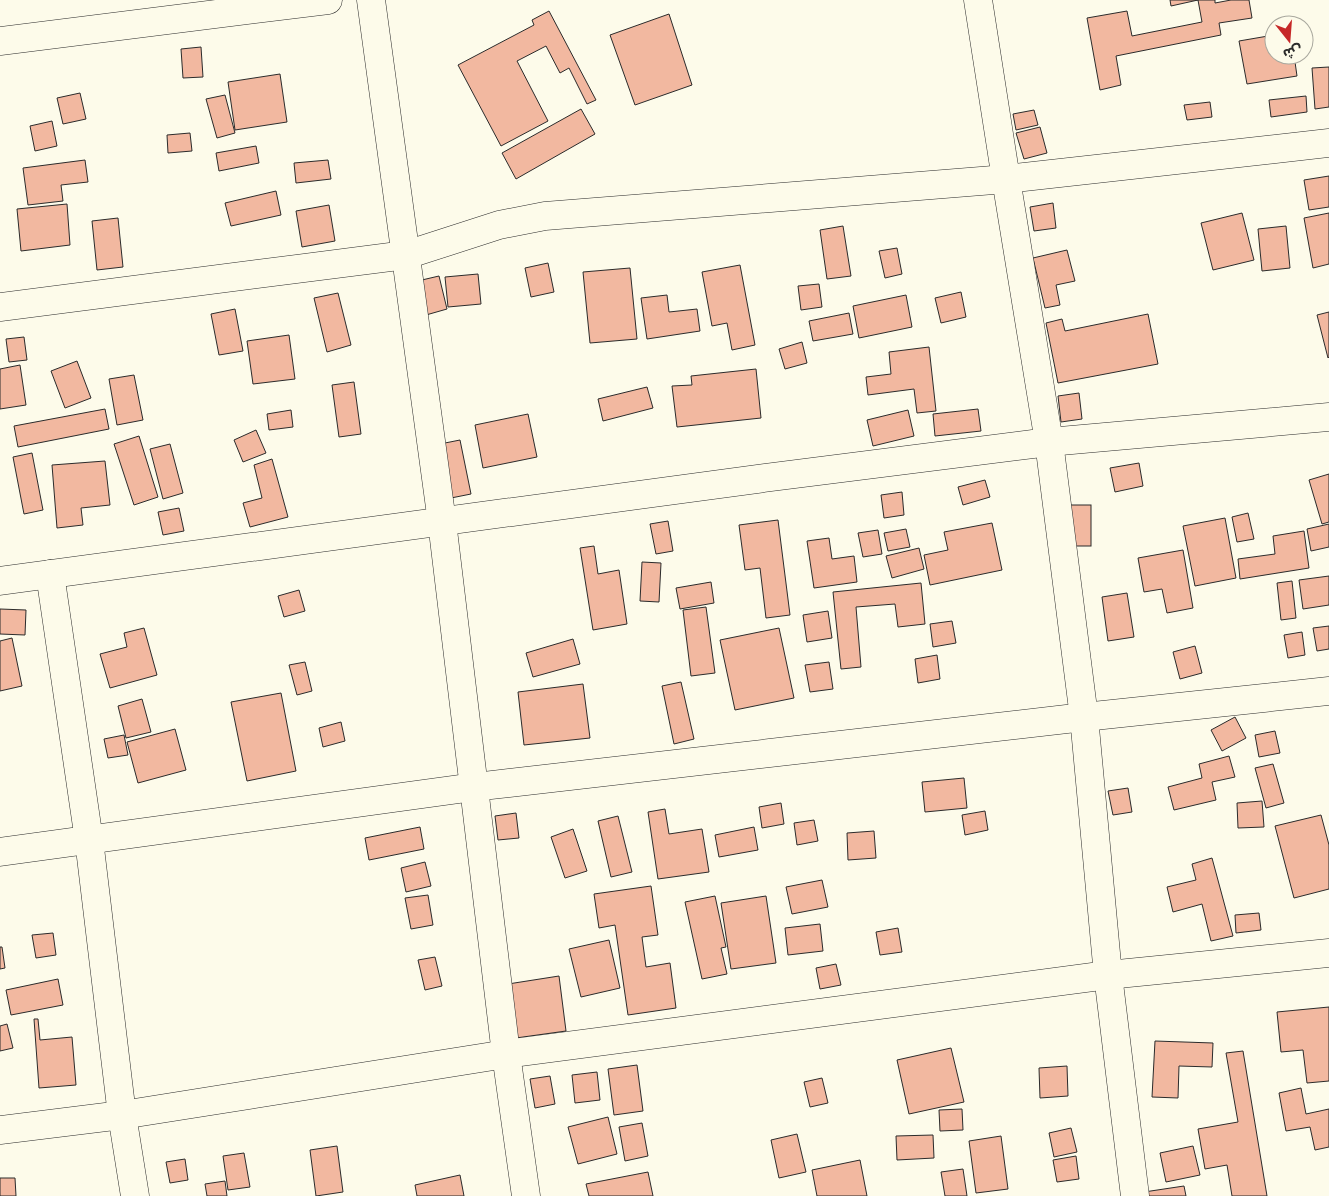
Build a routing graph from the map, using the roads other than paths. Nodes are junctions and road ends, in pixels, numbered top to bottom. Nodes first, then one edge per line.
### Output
1 (328, 0) edge
2 (372, 0) edge
3 (978, 0) edge
4 (0, 41) edge
5 (1329, 143) edge
6 (1006, 179) junction
7 (406, 255) junction
8 (0, 307) edge
9 (1329, 417) edge
10 (1049, 442) junction
11 (442, 522) junction
12 (50, 574) junction
13 (0, 581) edge
14 (1329, 691) edge
15 (1084, 717) junction
16 (474, 787) junction
17 (89, 840) junction
18 (0, 852) edge
19 (1329, 953) edge
20 (1108, 975) junction
21 (506, 1054) junction
22 (122, 1115) junction
23 (0, 1130) edge
24 (135, 1196) edge
25 (526, 1196) edge
26 (1136, 1196) edge

1 - 4 street
2 - 7 street
3 - 6 street
5 - 6 street
6 - 7 street
6 - 10 street
7 - 8 street
7 - 11 street
9 - 10 street
10 - 11 street
10 - 15 street
11 - 12 street
11 - 16 street
12 - 13 street
12 - 17 street
14 - 15 street
15 - 16 street
15 - 20 street
16 - 17 street
16 - 21 street
17 - 18 street
17 - 22 street
19 - 20 street
20 - 21 street
20 - 26 street
21 - 22 street
21 - 25 street
22 - 23 street
22 - 24 street

